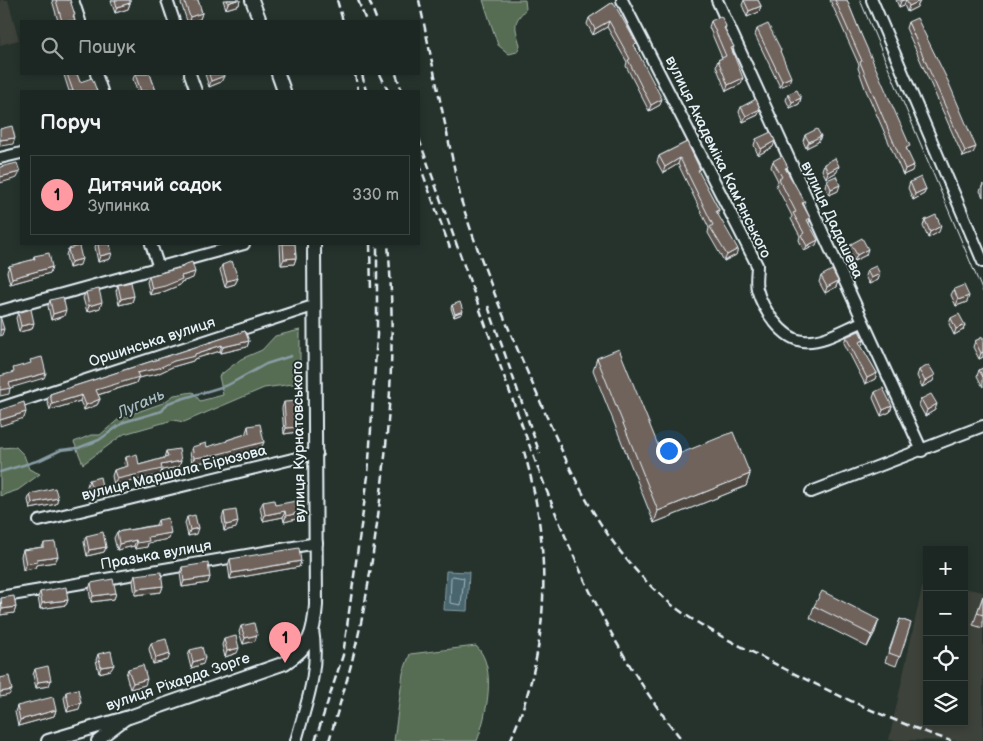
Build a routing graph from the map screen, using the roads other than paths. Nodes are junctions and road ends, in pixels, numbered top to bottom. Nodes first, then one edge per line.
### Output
1 (74, 0) edge
2 (167, 0) edge
3 (252, 0) edge
4 (622, 0) edge
5 (717, 0) edge
6 (872, 0) edge
7 (80, 20) edge
8 (174, 20) edge
9 (260, 20) edge
10 (96, 75) edge
11 (190, 75) edge
12 (278, 75) edge
13 (102, 90) edge
14 (196, 90) edge
15 (284, 90) edge
16 (20, 152) edge
17 (0, 158) edge
18 (151, 245) edge
19 (240, 245) edge
20 (314, 245) edge
21 (983, 262) edge
22 (159, 268) junction
23 (314, 306) junction
24 (0, 311) edge
25 (862, 322) junction
26 (0, 408) edge
27 (983, 426) edge
28 (922, 451) junction
29 (316, 454) junction
30 (811, 492) dead end
31 (39, 521) dead end
32 (317, 544) junction
33 (0, 597) edge
34 (311, 635) junction
35 (129, 717) junction
36 (48, 741) edge
37 (97, 741) edge
38 (296, 741) edge

1 - 7 street
2 - 8 street
3 - 9 street
4 - 25 street, вулиця Академіка Кам'янського
5 - 25 street, вулиця Дадашева
6 - 21 street
10 - 13 street
11 - 14 street
12 - 15 street
16 - 17 street
18 - 22 street
19 - 22 street
20 - 23 street, вулиця Курнатовського
22 - 24 street
23 - 26 street, Оршинська вулиця
23 - 29 street, вулиця Курнатовського
25 - 28 street, вулиця Дадашева
27 - 28 street
28 - 30 street
29 - 31 street, вулиця Маршала Бірюзова
29 - 32 street, вулиця Курнатовського
32 - 33 street, Празька вулиця
32 - 34 street, вулиця Курнатовського
34 - 35 street, вулиця Ріхарда Зорге
34 - 38 street
35 - 36 street, вулиця Ріхарда Зорге
35 - 37 street

